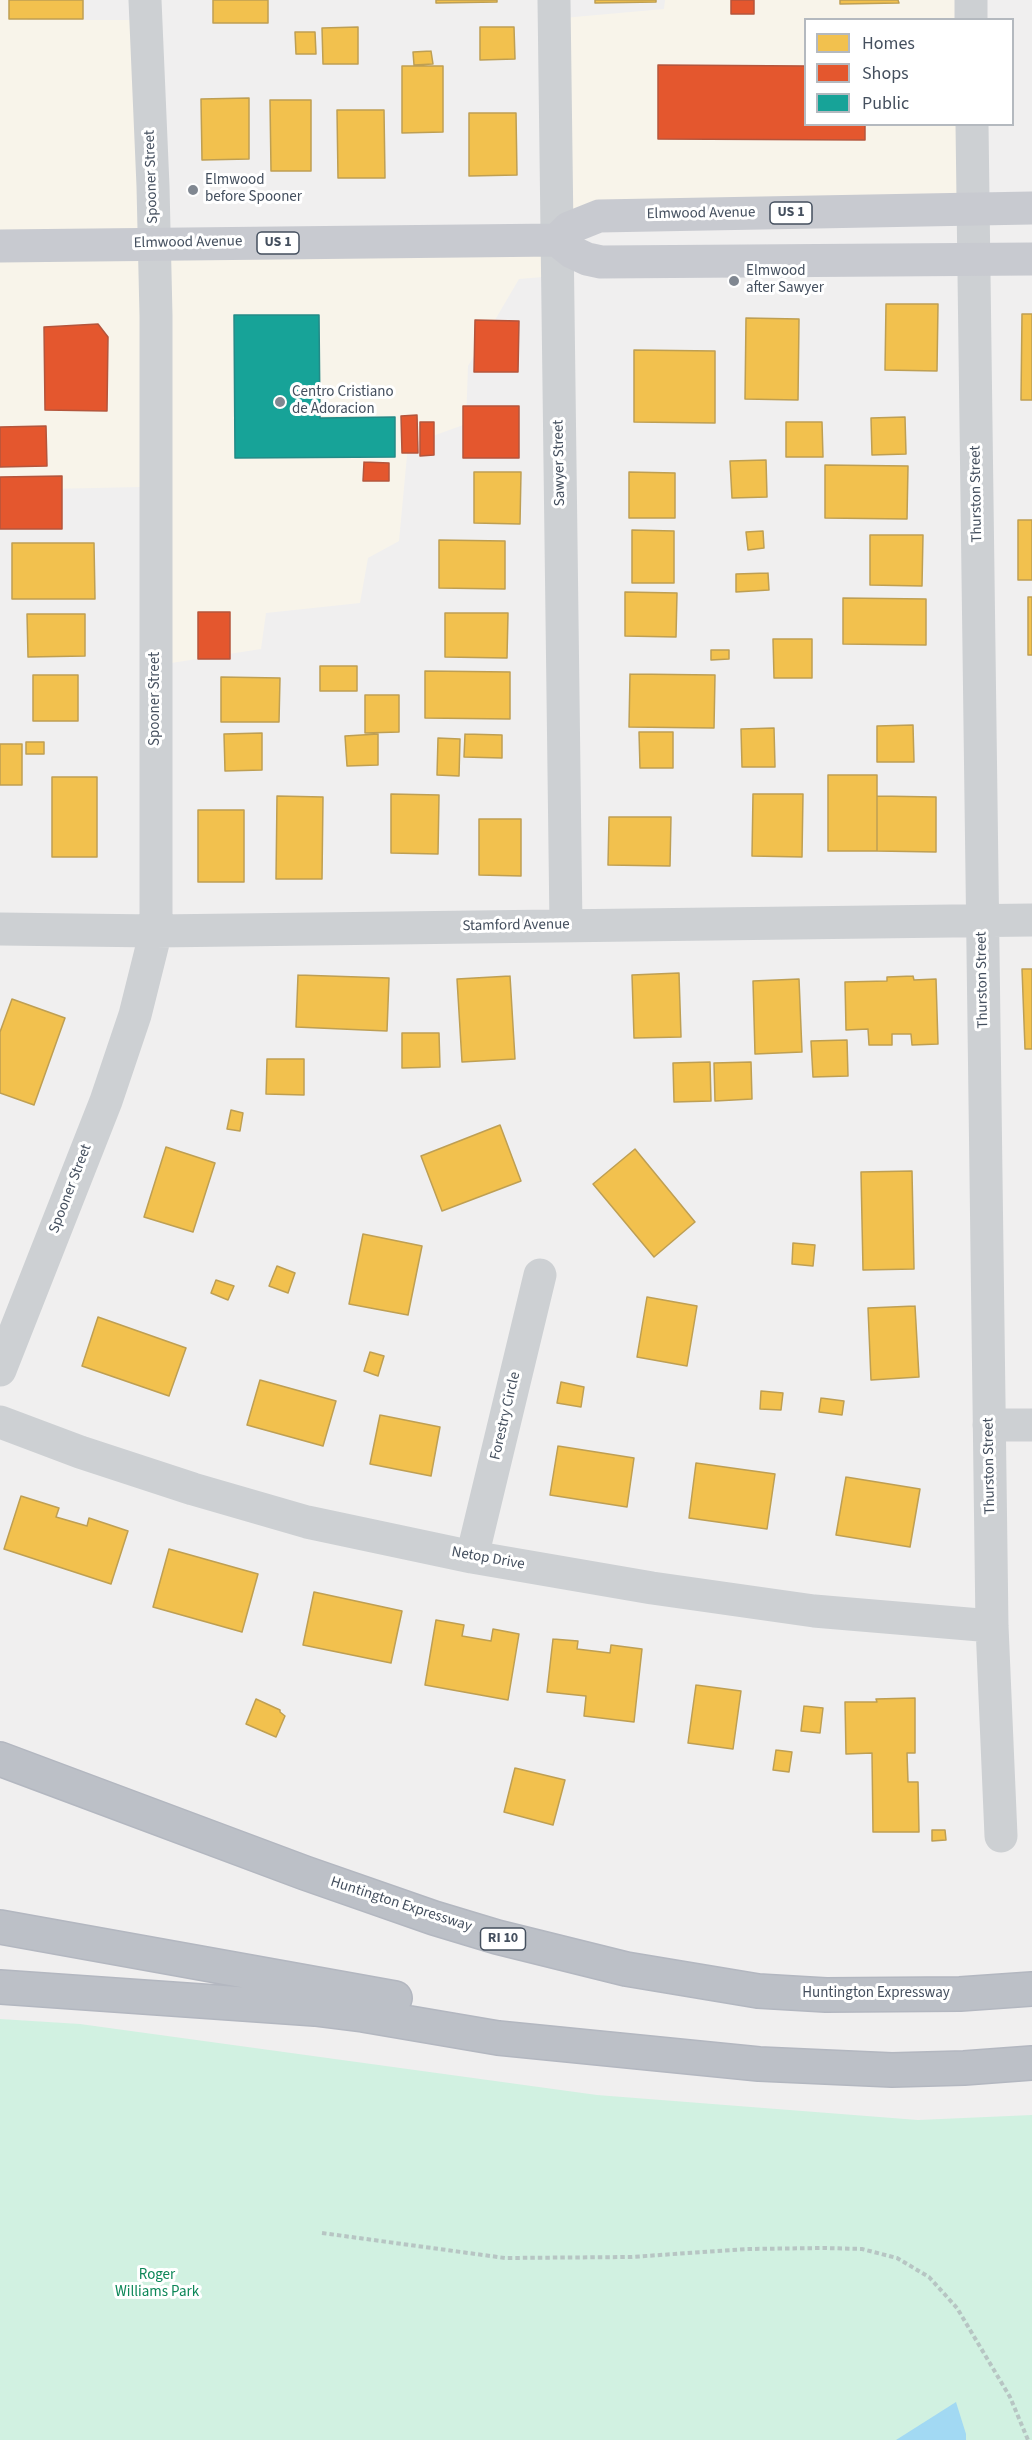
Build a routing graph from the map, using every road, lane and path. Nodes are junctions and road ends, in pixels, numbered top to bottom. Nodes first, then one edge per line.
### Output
1 (145, 0) edge
2 (554, 0) edge
3 (970, 0) edge
4 (971, 18) edge
5 (972, 126) edge
6 (1032, 208) edge
7 (973, 209) junction
8 (557, 240) junction
9 (154, 244) junction
10 (0, 246) edge
11 (1032, 259) edge
12 (974, 260) junction
13 (1032, 920) edge
14 (983, 921) junction
15 (566, 926) junction
16 (0, 929) edge
17 (156, 931) junction
18 (540, 1275) dead end
19 (0, 1370) edge
20 (0, 1422) edge
21 (989, 1425) junction
22 (1032, 1425) edge
23 (472, 1557) junction
24 (992, 1626) junction
25 (0, 1759) edge
26 (1001, 1836) dead end
27 (0, 1927) edge
28 (0, 1987) edge
29 (1032, 1989) edge
30 (688, 2057) junction
31 (1032, 2063) edge
32 (322, 2233) dead end
33 (1028, 2440) edge

1 - 9 street, Spooner Street
2 - 8 street, Sawyer Street
3 - 4 street
5 - 7 street, Thurston Street
6 - 7 main road, Elmwood Avenue / US 1
7 - 8 main road, Elmwood Avenue / US 1
7 - 12 street, Thurston Street
8 - 9 main road, Elmwood Avenue / US 1
8 - 12 main road
8 - 15 street, Sawyer Street
9 - 10 main road, Elmwood Avenue / US 1
9 - 17 street, Spooner Street
11 - 12 main road
12 - 14 street, Thurston Street
13 - 14 street, Stamford Avenue
14 - 15 street, Stamford Avenue
14 - 21 street, Thurston Street
15 - 17 street, Stamford Avenue
16 - 17 street, Stamford Avenue
17 - 19 street, Spooner Street
18 - 23 street, Forestry Circle
20 - 23 street, Netop Drive
21 - 22 street
21 - 24 street, Thurston Street
23 - 24 street, Netop Drive
24 - 26 street, Thurston Street
25 - 29 highway, Huntington Expressway / RI 10
27 - 30 highway
28 - 30 highway
30 - 31 highway
32 - 33 path

